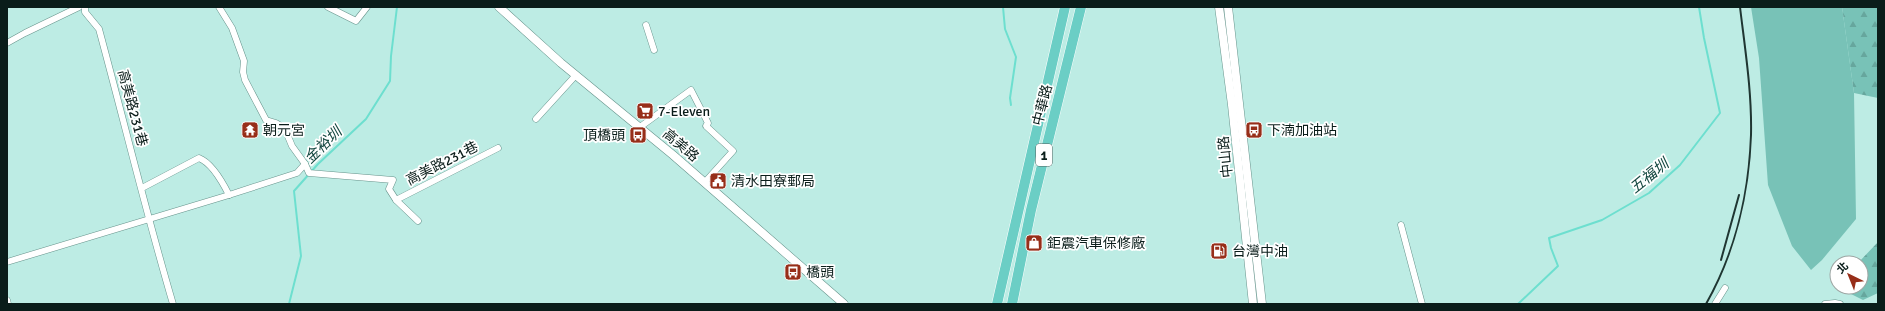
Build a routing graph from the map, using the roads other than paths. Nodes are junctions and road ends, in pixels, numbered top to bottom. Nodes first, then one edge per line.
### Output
1 (79, 7) edge
2 (85, 7) edge
3 (219, 7) edge
4 (328, 7) edge
5 (366, 7) edge
6 (499, 7) edge
7 (1065, 7) edge
8 (1081, 7) edge
9 (1219, 7) edge
10 (1228, 7) edge
11 (646, 25) dead end
12 (7, 43) edge
13 (654, 50) dead end
14 (576, 75) junction
15 (536, 119) dead end
16 (640, 127) junction
17 (498, 148) dead end
18 (305, 164) junction
19 (705, 182) junction
20 (142, 188) junction
21 (229, 196) junction
22 (396, 200) junction
23 (148, 219) junction
24 (418, 221) dead end
25 (1401, 225) dead end
26 (1256, 245) junction
27 (1247, 246) junction
28 (7, 262) edge
29 (1725, 288) dead end
30 (7, 300) edge
31 (8, 304) edge
32 (173, 304) edge
33 (844, 304) edge
34 (997, 304) edge
35 (1012, 304) edge
36 (1253, 304) edge
37 (1262, 304) edge
38 (1422, 304) edge
39 (1715, 304) edge
40 (1825, 304) edge
41 (1840, 304) edge

1 - 12 street
2 - 20 street, 高美路231巷
3 - 18 street, 高美路231巷
4 - 5 street
6 - 14 street, 高美路
7 - 34 main road, 中華路 / 1
8 - 35 main road, 中華路 / 1
9 - 27 street, 中山路
10 - 26 street, 中山路
11 - 13 street
14 - 15 street
14 - 16 street, 高美路
16 - 19 street, 高美路
16 - 19 street
17 - 22 street, 高美路231巷
18 - 21 street
18 - 22 street, 高美路231巷
19 - 33 street, 高美路
20 - 21 street
20 - 23 street, 高美路231巷
21 - 23 street
22 - 24 street, 高美路231巷
23 - 28 street
23 - 32 street, 高美路231巷
25 - 38 street
26 - 27 street
26 - 37 street, 中山路
27 - 36 street, 中山路
29 - 39 street
30 - 31 street
40 - 41 street

